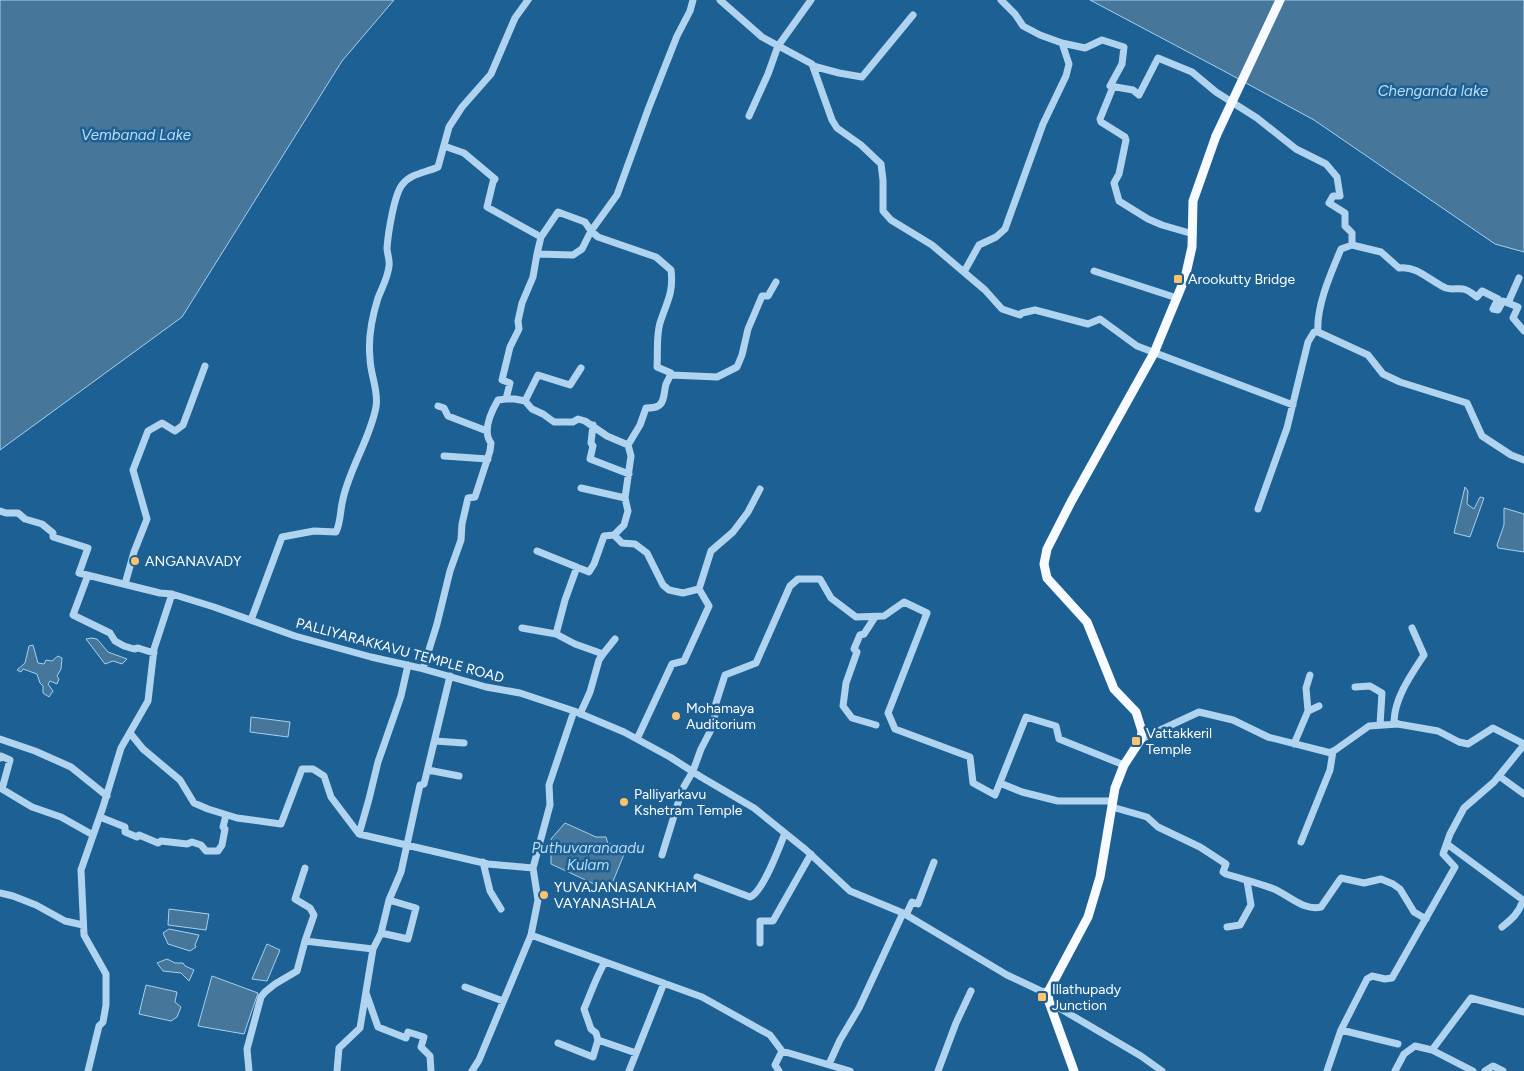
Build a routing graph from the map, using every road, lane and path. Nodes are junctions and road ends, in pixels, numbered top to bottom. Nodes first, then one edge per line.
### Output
1 (528, 0) edge
2 (693, 0) edge
3 (720, 0) edge
4 (811, 0) edge
5 (1001, 0) edge
6 (1280, 0) edge
7 (913, 15) dead end
8 (1062, 43) junction
9 (778, 46) junction
10 (813, 66) junction
11 (1113, 87) junction
12 (749, 116) dead end
13 (444, 146) junction
14 (591, 231) junction
15 (1192, 234) junction
16 (541, 237) junction
17 (1352, 245) junction
18 (537, 254) junction
19 (1094, 271) dead end
20 (964, 272) junction
21 (1519, 278) dead end
22 (776, 282) dead end
23 (1177, 298) junction
24 (1508, 303) junction
25 (1524, 331) edge
26 (1318, 332) junction
27 (1154, 353) junction
28 (205, 366) dead end
29 (580, 368) dead end
30 (671, 375) junction
31 (506, 399) junction
32 (525, 402) junction
33 (1293, 405) junction
34 (438, 406) dead end
35 (592, 425) junction
36 (487, 431) junction
37 (628, 445) junction
38 (444, 456) dead end
39 (488, 459) junction
40 (1524, 460) edge
41 (629, 474) junction
42 (581, 488) dead end
43 (760, 489) dead end
44 (625, 498) junction
45 (1258, 508) dead end
46 (0, 511) edge
47 (614, 535) junction
48 (537, 551) dead end
49 (577, 567) junction
50 (88, 575) junction
51 (125, 584) junction
52 (698, 589) junction
53 (172, 594) junction
54 (875, 616) junction
55 (252, 620) junction
56 (522, 628) dead end
57 (1412, 628) dead end
58 (556, 634) junction
59 (615, 639) dead end
60 (154, 653) junction
61 (603, 654) junction
62 (408, 665) junction
63 (423, 668) junction
64 (1310, 675) dead end
65 (450, 676) junction
66 (1355, 687) dead end
67 (1319, 706) dead end
68 (1308, 711) junction
69 (577, 712) junction
70 (1398, 724) junction
71 (876, 725) dead end
72 (1380, 725) junction
73 (130, 733) junction
74 (0, 739) edge
75 (637, 739) junction
76 (1141, 739) junction
77 (435, 741) junction
78 (464, 743) dead end
79 (1294, 744) junction
80 (1524, 744) edge
81 (1333, 751) junction
82 (0, 758) edge
83 (1124, 765) junction
84 (428, 770) junction
85 (692, 772) junction
86 (459, 776) dead end
87 (1499, 776) junction
88 (1000, 783) junction
89 (1524, 794) edge
90 (106, 796) junction
91 (1113, 804) junction
92 (226, 815) junction
93 (100, 817) junction
94 (785, 833) junction
95 (359, 834) junction
96 (93, 835) junction
97 (1301, 842) dead end
98 (406, 844) junction
99 (1447, 844) junction
100 (811, 854) junction
101 (662, 855) dead end
102 (483, 862) junction
103 (934, 862) dead end
104 (304, 868) dead end
105 (533, 868) junction
106 (697, 877) dead end
107 (1248, 881) junction
108 (0, 893) edge
109 (389, 900) junction
110 (501, 909) dead end
111 (904, 914) junction
112 (1426, 919) junction
113 (84, 925) junction
114 (1226, 927) dead end
115 (1502, 927) dead end
116 (381, 933) junction
117 (531, 935) junction
118 (305, 941) junction
119 (760, 943) dead end
120 (373, 949) junction
121 (605, 962) junction
122 (664, 983) junction
123 (466, 987) dead end
124 (971, 991) dead end
125 (1048, 992) junction
126 (366, 994) junction
127 (503, 1001) junction
128 (1049, 1002) junction
129 (1524, 1012) edge
130 (1341, 1030) junction
131 (598, 1040) junction
132 (558, 1043) dead end
133 (1398, 1044) dead end
134 (1432, 1050) junction
135 (782, 1051) junction
136 (636, 1053) junction
137 (829, 1064) junction
138 (88, 1071) edge
139 (249, 1071) edge
140 (337, 1071) edge
141 (430, 1071) edge
142 (472, 1071) edge
143 (629, 1071) edge
144 (778, 1071) edge
145 (850, 1071) edge
146 (938, 1071) edge
147 (1074, 1071) edge
148 (1162, 1071) edge
149 (1327, 1071) edge
150 (1395, 1071) edge
151 (1473, 1071) edge
152 (1485, 1071) edge
153 (1503, 1071) edge

1 - 13 street
2 - 14 street
3 - 9 street
4 - 9 street
5 - 8 street
6 - 15 main road, bridge
7 - 10 street
8 - 11 street
8 - 20 street
9 - 10 street
9 - 12 street
10 - 20 street
11 - 15 street
11 - 17 street
13 - 16 street
13 - 55 street
14 - 16 street
14 - 18 street
14 - 30 street
15 - 23 main road
16 - 18 street
17 - 24 street
17 - 26 street
18 - 31 street
19 - 23 street
20 - 27 street
21 - 24 street
22 - 30 street
23 - 27 main road
24 - 25 street
26 - 33 street
26 - 40 street
27 - 33 street
27 - 76 main road
28 - 51 street
29 - 32 street
30 - 37 street
31 - 32 street
31 - 36 street
32 - 35 street
33 - 45 street
34 - 36 street
35 - 37 street
35 - 41 street
36 - 39 street
37 - 41 street
38 - 39 street
39 - 63 street
41 - 44 street
42 - 44 street
43 - 52 street
44 - 47 street
46 - 50 street
47 - 49 street
47 - 52 street
48 - 49 street
49 - 58 street
50 - 51 street, PALLIYARAKKAVU TEMPLE ROAD
50 - 60 street
51 - 53 street, PALLIYARAKKAVU TEMPLE ROAD
52 - 75 street
53 - 55 street, PALLIYARAKKAVU TEMPLE ROAD
53 - 60 street
54 - 71 street
54 - 85 street
54 - 88 street
55 - 62 street, PALLIYARAKKAVU TEMPLE ROAD
56 - 58 street
57 - 70 street
58 - 61 street
59 - 61 street
60 - 73 street
61 - 69 street
62 - 63 street, PALLIYARAKKAVU TEMPLE ROAD
62 - 95 street
63 - 65 street, PALLIYARAKKAVU TEMPLE ROAD
64 - 68 street
65 - 69 street, PALLIYARAKKAVU TEMPLE ROAD
65 - 77 street
66 - 72 street
67 - 68 street
68 - 79 street
69 - 75 street, PALLIYARAKKAVU TEMPLE ROAD
69 - 105 street
70 - 72 street
70 - 80 street
72 - 81 street
73 - 90 street
73 - 92 street
74 - 90 street
75 - 85 street, PALLIYARAKKAVU TEMPLE ROAD
76 - 79 street
76 - 83 main road
77 - 78 street
77 - 84 street
79 - 81 street
80 - 87 street
81 - 97 street
82 - 96 street
83 - 88 street
83 - 91 main road
84 - 86 street
84 - 98 street
85 - 94 street, PALLIYARAKKAVU TEMPLE ROAD
85 - 101 street
87 - 89 street
87 - 99 street
88 - 91 street
90 - 93 street
91 - 107 street
91 - 125 main road
92 - 93 street
92 - 95 street
93 - 96 street
94 - 100 street, PALLIYARAKKAVU TEMPLE ROAD
94 - 106 street
95 - 98 street
96 - 113 street
98 - 102 street
98 - 109 street
99 - 112 street
99 - 115 street
100 - 111 street, PALLIYARAKKAVU TEMPLE ROAD
100 - 119 street
102 - 105 street
102 - 110 street
103 - 111 street
104 - 118 street
105 - 117 street
107 - 112 street
107 - 114 street
108 - 113 street
109 - 116 street
109 - 116 street
111 - 125 street, PALLIYARAKKAVU TEMPLE ROAD
111 - 137 street
112 - 130 street
113 - 138 street
116 - 120 street
117 - 121 street
117 - 127 street
118 - 120 street
118 - 139 street
120 - 126 street
121 - 122 street
121 - 131 street
122 - 135 street
122 - 136 street
123 - 127 street
124 - 146 street
125 - 128 main road
126 - 140 street
126 - 141 street
127 - 142 street
128 - 147 main road
128 - 148 street
129 - 134 street
130 - 133 street
130 - 149 street
131 - 132 street
131 - 136 street
134 - 150 street
134 - 151 street
135 - 137 street
135 - 144 street
136 - 143 street
137 - 145 street
152 - 153 street

